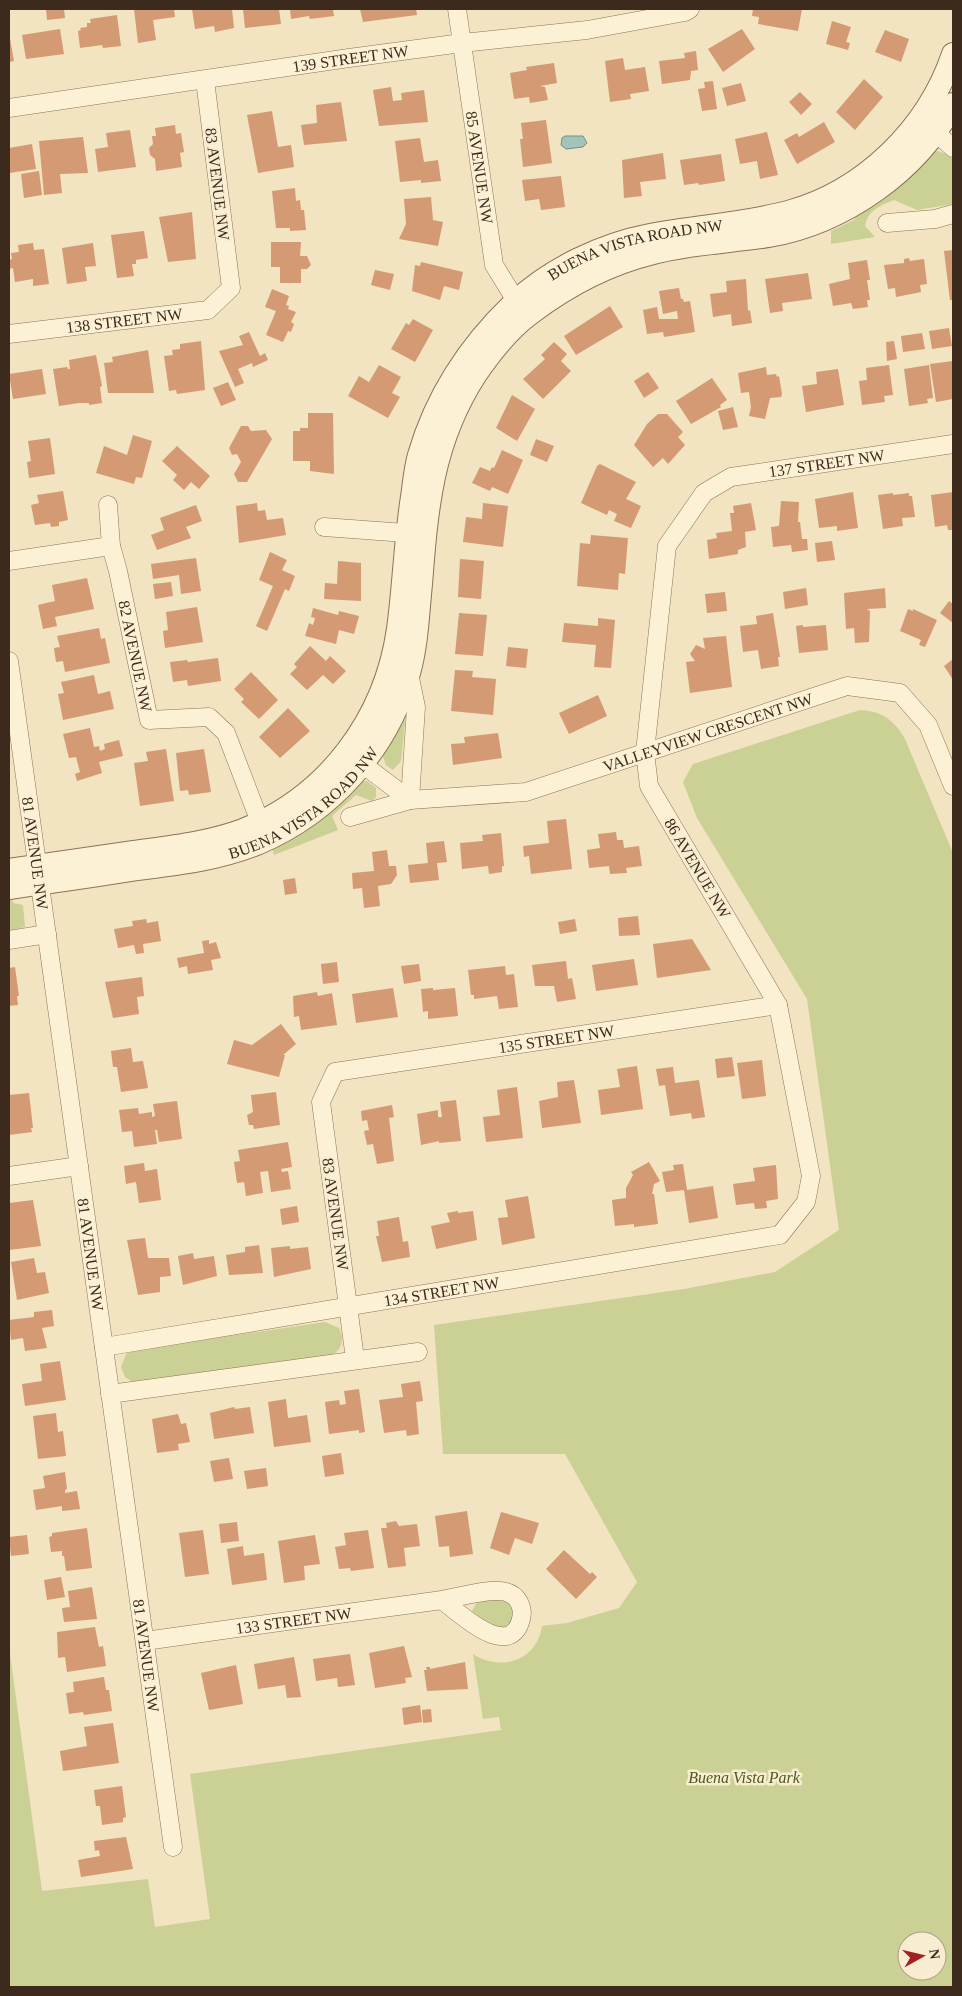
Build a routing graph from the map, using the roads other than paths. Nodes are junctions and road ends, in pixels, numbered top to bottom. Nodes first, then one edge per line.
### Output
1 (457, 9) edge
2 (690, 9) edge
3 (462, 43) junction
4 (953, 54) edge
5 (205, 80) junction
6 (953, 104) edge
7 (9, 108) edge
8 (928, 126) junction
9 (953, 148) edge
10 (953, 214) edge
11 (887, 223) dead end
12 (231, 288) joint
13 (521, 309) junction
14 (9, 334) edge
15 (953, 444) edge
16 (704, 493) joint
17 (108, 506) dead end
18 (324, 527) dead end
19 (416, 534) junction
20 (111, 546) junction
21 (9, 560) edge
22 (9, 662) edge
23 (409, 673) junction
24 (645, 752) junction
25 (354, 758) junction
26 (953, 786) edge
27 (410, 800) junction
28 (350, 818) dead end
29 (260, 822) junction
30 (9, 870) edge
31 (38, 875) junction
32 (9, 888) edge
33 (47, 934) junction
34 (9, 940) edge
35 (778, 1005) junction
36 (335, 1072) joint
37 (79, 1166) junction
38 (9, 1176) edge
39 (780, 1235) joint
40 (348, 1307) junction
41 (104, 1347) junction
42 (418, 1352) dead end
43 (355, 1359) junction
44 (110, 1394) junction
45 (442, 1600) dead end
46 (145, 1640) junction
47 (173, 1847) dead end

1 - 3 street, 85 AVENUE NW
2 - 3 street, 139 STREET NW
3 - 5 street, 139 STREET NW
3 - 13 street, 85 AVENUE NW
4 - 8 street, BUENA VISTA ROAD NW
5 - 7 street, 139 STREET NW
5 - 12 street, 83 AVENUE NW
6 - 8 street, BUENA VISTA ROAD NW
8 - 9 street
8 - 13 street, BUENA VISTA ROAD NW
10 - 11 street
12 - 14 street, 138 STREET NW
13 - 19 street, BUENA VISTA ROAD NW
15 - 16 street, 137 STREET NW
16 - 24 street, 86 AVENUE NW
17 - 20 street, 82 AVENUE NW
18 - 19 street
19 - 23 street, BUENA VISTA ROAD NW
19 - 25 street, BUENA VISTA ROAD NW
20 - 21 street
20 - 29 street, 82 AVENUE NW
22 - 31 street, 81 AVENUE NW
23 - 25 street, BUENA VISTA ROAD NW
23 - 27 street
24 - 26 street, VALLEYVIEW CRESCENT NW
24 - 27 street, VALLEYVIEW CRESCENT NW
24 - 35 street, 86 AVENUE NW
25 - 27 street
25 - 29 street, BUENA VISTA ROAD NW
25 - 31 street, BUENA VISTA ROAD NW
27 - 28 street, VALLEYVIEW CRESCENT NW
29 - 31 street, BUENA VISTA ROAD NW
30 - 31 street, BUENA VISTA ROAD NW
31 - 32 street, BUENA VISTA ROAD NW
31 - 33 street, 81 AVENUE NW
33 - 34 street
33 - 37 street, 81 AVENUE NW
35 - 36 street, 135 STREET NW
35 - 39 street, 86 AVENUE NW
36 - 40 street, 83 AVENUE NW
37 - 38 street
37 - 41 street, 81 AVENUE NW
39 - 40 street, 134 STREET NW
40 - 41 street, 134 STREET NW
40 - 43 street, 83 AVENUE NW
41 - 44 street, 81 AVENUE NW
42 - 43 street
43 - 44 street
44 - 46 street, 81 AVENUE NW
45 - 46 street, 133 STREET NW
46 - 47 street, 81 AVENUE NW

